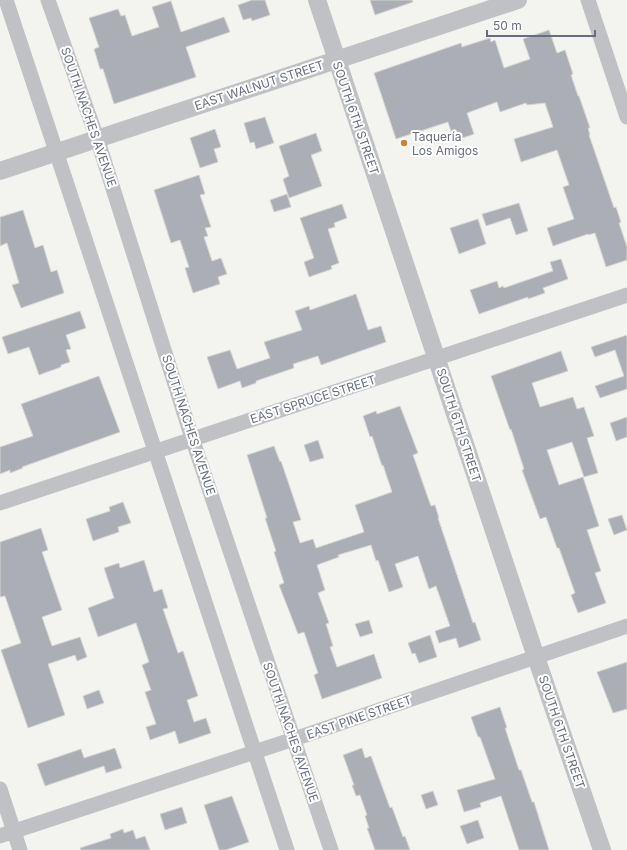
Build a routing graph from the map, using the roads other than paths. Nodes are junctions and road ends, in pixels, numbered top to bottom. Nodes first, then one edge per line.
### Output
1 (6, 0) edge
2 (48, 0) edge
3 (317, 0) edge
4 (518, 0) edge
5 (588, 0) edge
6 (336, 60) junction
7 (627, 117) edge
8 (97, 138) junction
9 (56, 152) junction
10 (0, 171) edge
11 (627, 294) edge
12 (437, 358) junction
13 (192, 438) junction
14 (156, 451) junction
15 (0, 503) edge
16 (627, 626) edge
17 (536, 657) junction
18 (294, 739) junction
19 (254, 752) junction
20 (0, 789) edge
21 (7, 833) edge
22 (20, 850) edge
23 (287, 850) edge
24 (331, 850) edge
25 (602, 850) edge

1 - 9 street
2 - 8 street, SOUTH NACHES AVENUE
3 - 6 street, SOUTH 6TH STREET
4 - 6 street, EAST WALNUT STREET
5 - 7 street
6 - 8 street, EAST WALNUT STREET
6 - 12 street, SOUTH 6TH STREET
8 - 9 street, EAST WALNUT STREET
8 - 13 street, SOUTH NACHES AVENUE
9 - 10 street, EAST WALNUT STREET
9 - 14 street
11 - 12 street, EAST SPRUCE STREET
12 - 13 street, EAST SPRUCE STREET
12 - 17 street, SOUTH 6TH STREET
13 - 14 street, EAST SPRUCE STREET
13 - 18 street, SOUTH NACHES AVENUE
14 - 15 street, EAST SPRUCE STREET
14 - 19 street
16 - 17 street, EAST PINE STREET
17 - 18 street, EAST PINE STREET
17 - 25 street, SOUTH 6TH STREET
18 - 19 street, EAST PINE STREET
18 - 24 street, SOUTH NACHES AVENUE
19 - 21 street, EAST PINE STREET
19 - 23 street
20 - 21 street
21 - 22 street

